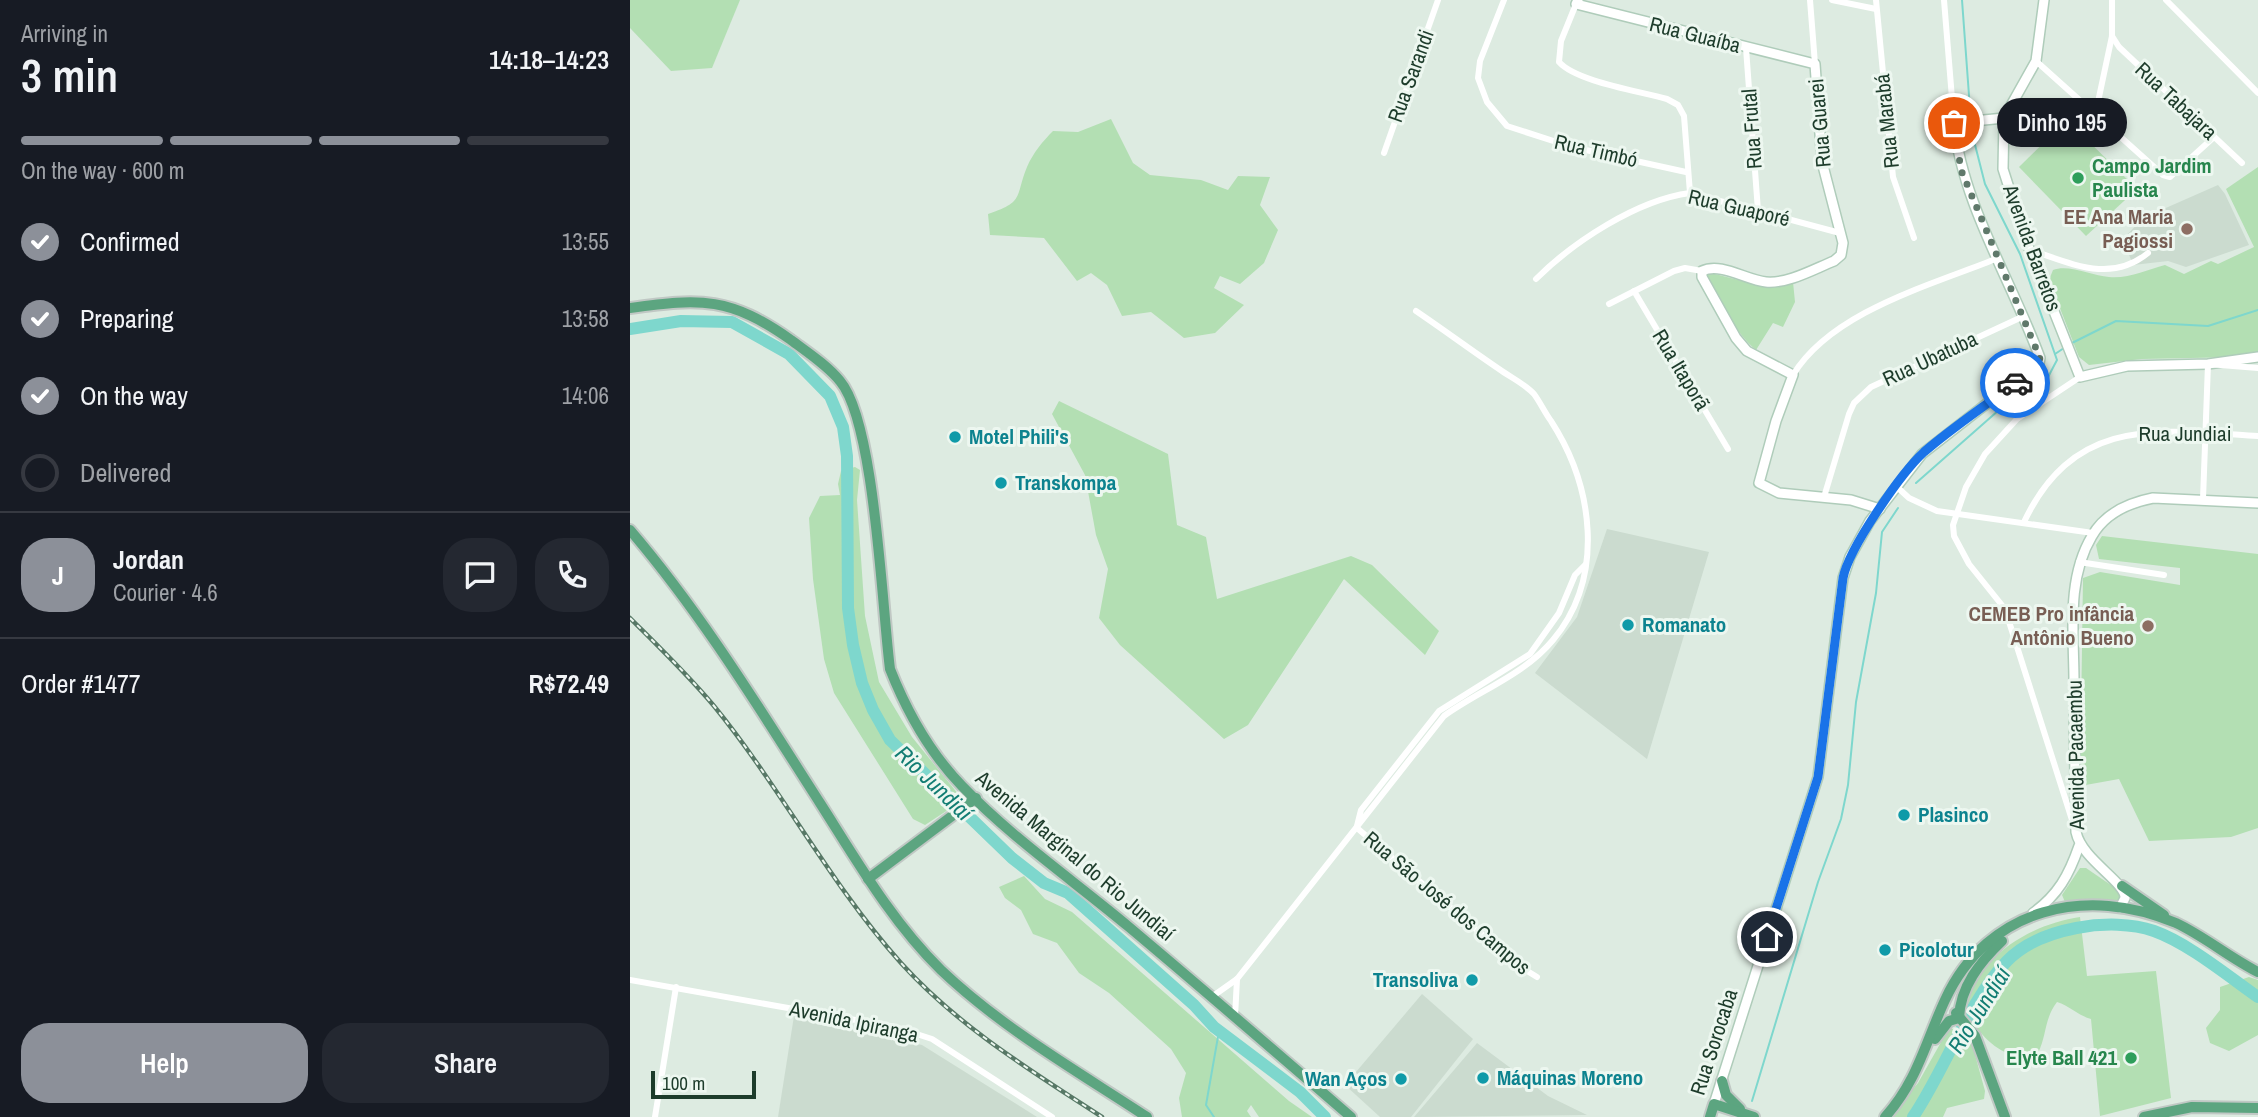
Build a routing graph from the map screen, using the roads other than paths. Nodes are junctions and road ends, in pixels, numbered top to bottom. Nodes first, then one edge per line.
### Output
1 (1438, 0) edge
2 (1504, 0) edge
3 (1810, 0) edge
4 (1832, 0) edge
5 (1876, 0) edge
6 (1944, 0) edge
7 (2044, 0) edge
8 (2112, 0) edge
9 (2166, 0) edge
10 (2178, 0) edge
11 (1577, 2) edge
12 (1876, 9) junction
13 (2179, 11) junction
14 (2112, 36) junction
15 (1746, 48) junction
16 (2036, 61) junction
17 (1815, 64) junction
18 (2258, 93) edge
19 (2095, 116) junction
20 (2004, 118) junction
21 (1954, 123) junction
22 (2214, 137) junction
23 (1384, 153) dead end
24 (2242, 163) dead end
25 (1686, 172) junction
26 (1690, 193) junction
27 (1758, 211) junction
28 (1840, 233) junction
29 (1914, 238) dead end
30 (2030, 250) junction
31 (2148, 253) dead end
32 (1998, 258) junction
33 (1702, 271) junction
34 (1536, 279) dead end
35 (1634, 291) junction
36 (1609, 304) dead end
37 (630, 308) edge
38 (1416, 311) dead end
39 (2024, 316) junction
40 (2258, 357) edge
41 (2208, 364) junction
42 (2258, 368) edge
43 (1793, 375) junction
44 (2080, 377) junction
45 (2205, 432) junction
46 (2258, 436) edge
47 (1728, 449) dead end
48 (1897, 487) junction
49 (1824, 497) junction
50 (2203, 499) junction
51 (2258, 503) edge
52 (1880, 509) junction
53 (1955, 515) junction
54 (2024, 522) junction
55 (630, 530) edge
56 (2093, 533) junction
57 (2080, 562) junction
58 (2164, 575) dead end
59 (973, 801) junction
60 (1357, 828) junction
61 (2076, 832) junction
62 (2079, 846) junction
63 (868, 878) junction
64 (2122, 886) junction
65 (2120, 908) junction
66 (2033, 913) junction
67 (2178, 924) junction
68 (2258, 972) edge
69 (1960, 974) junction
70 (1538, 977) dead end
71 (1237, 979) junction
72 (630, 980) edge
73 (676, 987) junction
74 (1213, 996) junction
75 (1235, 1017) junction
76 (1964, 1023) junction
77 (1926, 1052) junction
78 (1722, 1080) junction
79 (1714, 1104) junction
80 (2258, 1108) edge
81 (655, 1117) edge
82 (1052, 1117) edge
83 (1147, 1117) edge
84 (1351, 1117) edge
85 (1710, 1117) edge
86 (1755, 1117) edge
87 (1885, 1117) edge
88 (2005, 1117) edge
89 (2144, 1117) edge

1 - 23 street, Rua Sarandi
2 - 25 street, Rua Timbó
3 - 17 street, Rua Guarei
4 - 12 street
5 - 12 street, Rua Marabá
6 - 21 street
7 - 16 street, Avenida Barretos
8 - 14 street
9 - 13 street
10 - 13 street
11 - 15 street, Rua Guaíba
11 - 25 street
12 - 29 street, Rua Marabá
13 - 18 street
14 - 19 street
14 - 22 street, Rua Tabajara
15 - 17 street, Rua Guaíba
15 - 27 street, Rua Frutal
16 - 19 street
16 - 20 street, Avenida Barretos
17 - 28 street, Rua Guarei
19 - 22 street
20 - 21 street
20 - 30 street, Avenida Barretos
21 - 32 street
22 - 24 street, Rua Tabajara
25 - 26 street
26 - 27 street, Rua Guaporé
26 - 34 street, Rua Guaporé
27 - 28 street, Rua Guaporé
28 - 33 street, Rua Guarei
30 - 31 street
30 - 44 street, Avenida Barretos
32 - 39 street
32 - 43 street
33 - 35 street
33 - 43 street
35 - 36 street
35 - 47 street, Rua Itaporã
37 - 59 main road, Avenida Marginal do Rio Jundiaí
38 - 60 street
39 - 48 street, Rua Sorocaba
39 - 49 street, Rua Ubatuba
40 - 41 street
41 - 42 street
41 - 44 street
41 - 45 street
43 - 49 street
44 - 53 street
45 - 46 street, Rua Jundiai
45 - 50 street
45 - 54 street, Rua Jundiai
48 - 52 street, Rua Sorocaba
48 - 53 street
49 - 52 street
50 - 51 street, Avenida Pacaembu
50 - 56 street, Avenida Pacaembu
52 - 78 street, Rua Sorocaba
53 - 54 street
53 - 61 street
54 - 56 street
55 - 63 main road
56 - 57 street, Avenida Pacaembu
57 - 58 street
57 - 61 street, Avenida Pacaembu
59 - 63 main road
59 - 74 main road, Avenida Marginal do Rio Jundiaí
60 - 70 street, Rua São José dos Campos
60 - 71 street
61 - 62 street, Avenida Pacaembu
62 - 64 street, Avenida Pacaembu
62 - 66 street
63 - 83 main road
64 - 65 street
64 - 67 main road
65 - 66 main road
65 - 67 main road
65 - 76 main road
66 - 69 main road
67 - 68 main road
69 - 76 main road
69 - 77 main road
71 - 74 street
71 - 75 street
72 - 73 street, Avenida Ipiranga
73 - 81 street
73 - 82 street, Avenida Ipiranga
74 - 75 main road, Avenida Marginal do Rio Jundiaí
75 - 84 main road, Avenida Marginal do Rio Jundiaí
76 - 77 main road
76 - 88 main road
77 - 87 main road
78 - 79 street, Rua Sorocaba
78 - 86 main road
79 - 85 main road, Rua Sorocaba
79 - 86 main road
80 - 89 main road

